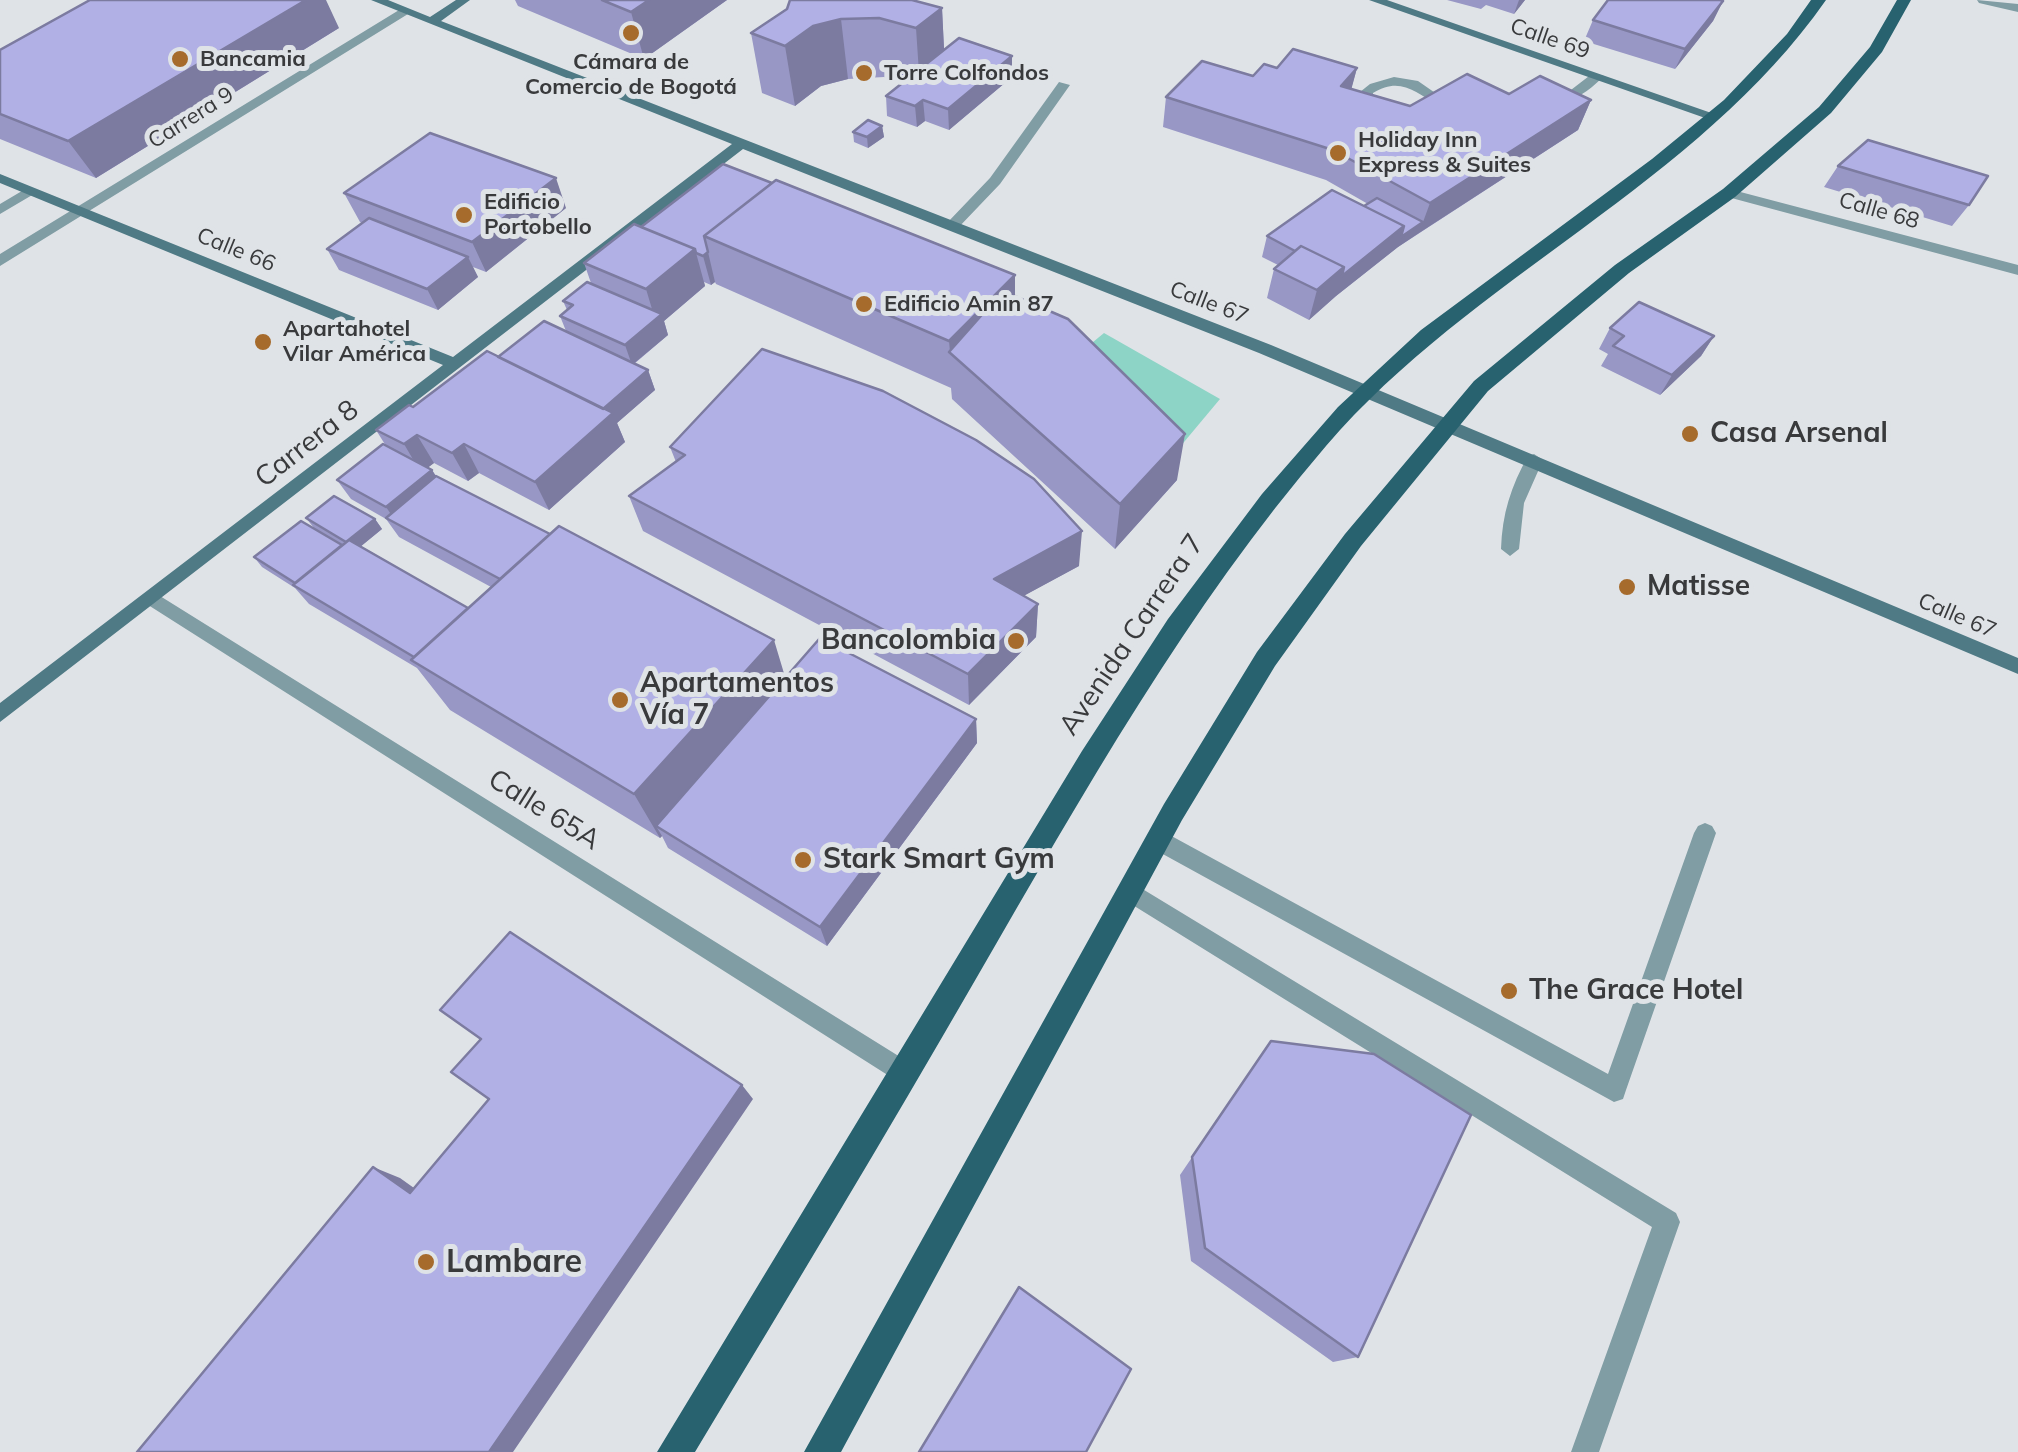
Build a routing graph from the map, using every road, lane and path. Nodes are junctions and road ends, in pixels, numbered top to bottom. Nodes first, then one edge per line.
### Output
1 (377, 0) edge
2 (464, 0) edge
3 (1375, 0) edge
4 (1819, 0) edge
5 (1904, 0) edge
6 (1983, 0) edge
7 (2018, 8) edge
8 (404, 11) junction
9 (432, 21) junction
10 (1598, 76) junction
11 (1064, 86) dead end
12 (1532, 98) edge
13 (1438, 100) junction
14 (1476, 100) edge
15 (1713, 116) junction
16 (1429, 118) edge
17 (1394, 120) edge
18 (742, 143) junction
19 (0, 178) edge
20 (32, 191) junction
21 (1729, 192) junction
22 (0, 210) edge
23 (80, 211) junction
24 (952, 226) junction
25 (0, 261) edge
26 (2018, 270) edge
27 (456, 364) junction
28 (1367, 390) junction
29 (1446, 423) junction
30 (1534, 460) junction
31 (1510, 549) dead end
32 (152, 598) junction
33 (2018, 666) edge
34 (0, 714) edge
35 (1705, 833) dead end
36 (1158, 840) junction
37 (1131, 892) junction
38 (904, 1073) junction
39 (675, 1452) edge
40 (822, 1452) edge
41 (1585, 1452) edge

1 - 8 street, Calle 67
2 - 9 street
3 - 10 street, Calle 69
4 - 15 main road, Avenida Carrera 7
5 - 21 main road
6 - 7 street
8 - 9 street, Calle 67
8 - 23 street, Carrera 9
9 - 18 street, Calle 67
10 - 12 street
10 - 15 street, Calle 69
11 - 24 street
13 - 14 street
13 - 16 street
13 - 17 street
15 - 28 main road, Avenida Carrera 7
18 - 24 street, Calle 67
18 - 27 street, Carrera 8
19 - 20 street, Calle 66
20 - 22 street
20 - 23 street, Calle 66
21 - 26 street, Calle 68
21 - 29 main road
23 - 25 street, Carrera 9
23 - 27 street, Calle 66
24 - 28 street, Calle 67
27 - 32 street, Carrera 8
28 - 29 street, Calle 67
28 - 38 main road, Avenida Carrera 7
29 - 30 street, Calle 67
29 - 36 main road
30 - 31 street
30 - 33 street, Calle 67
32 - 34 street, Carrera 8
32 - 38 street, Calle 65A
35 - 36 street
36 - 37 main road
37 - 40 main road
37 - 41 street
38 - 39 main road, Avenida Carrera 7

